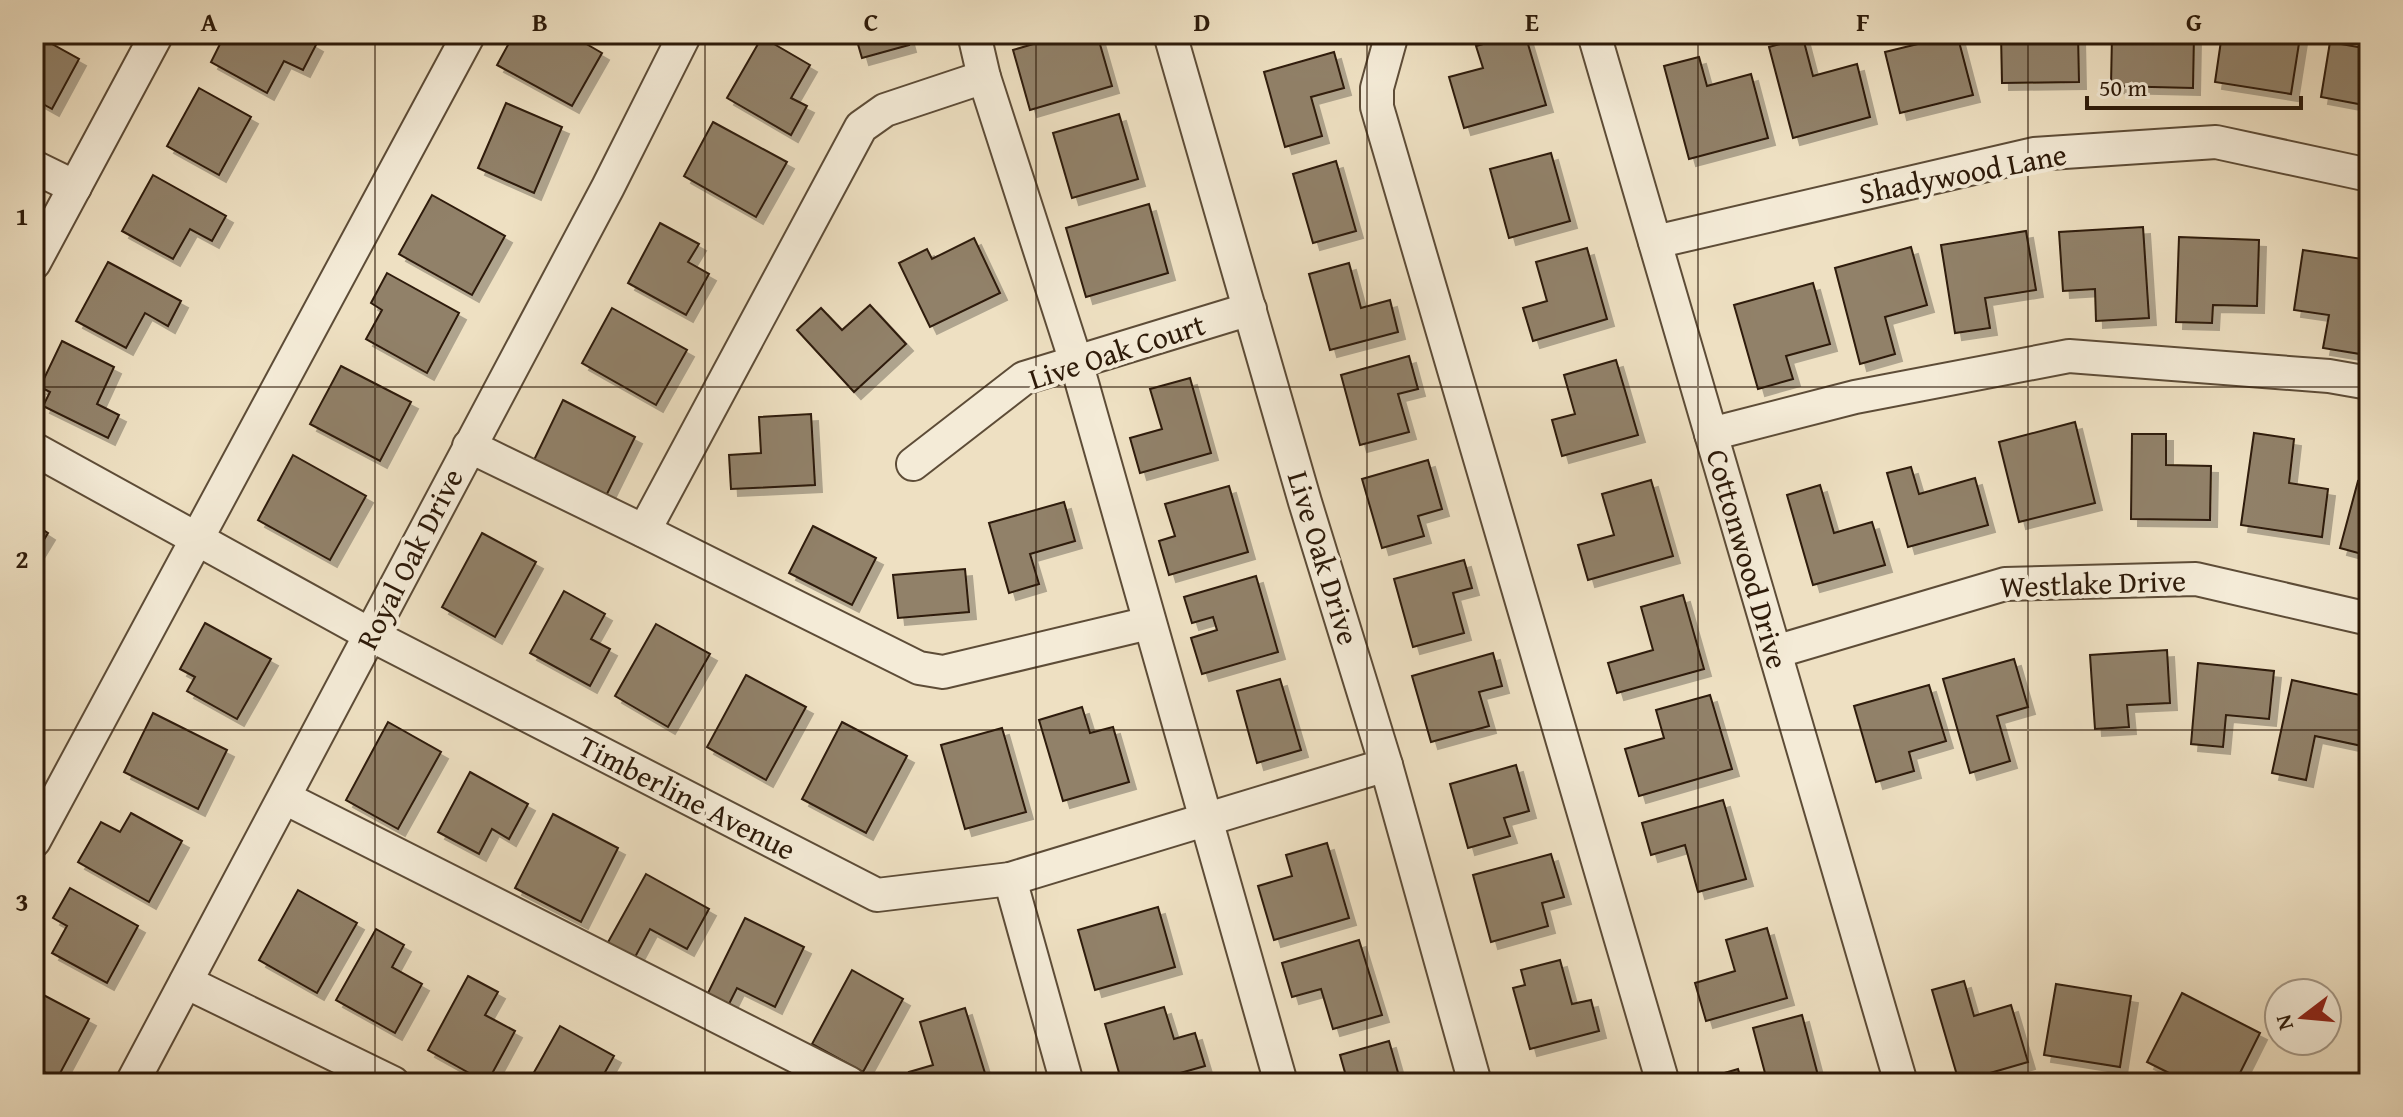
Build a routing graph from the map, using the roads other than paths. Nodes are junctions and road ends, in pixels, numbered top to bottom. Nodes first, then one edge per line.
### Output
1 (157, 34) edge
2 (469, 34) edge
3 (685, 34) edge
4 (974, 34) edge
5 (1170, 34) edge
6 (1388, 34) edge
7 (1594, 34) edge
8 (984, 77) junction
9 (34, 167) edge
10 (2369, 175) edge
11 (75, 187) junction
12 (1655, 242) junction
13 (34, 263) edge
14 (1250, 309) junction
15 (1076, 362) junction
16 (2369, 383) edge
17 (1711, 434) junction
18 (469, 446) junction
19 (34, 449) edge
20 (913, 464) dead end
21 (644, 531) junction
22 (196, 539) junction
23 (2369, 619) edge
24 (1149, 623) junction
25 (371, 635) junction
26 (1775, 652) junction
27 (1386, 765) junction
28 (285, 798) junction
29 (1205, 820) junction
30 (34, 841) edge
31 (1010, 879) junction
32 (186, 982) junction
33 (132, 1083) edge
34 (393, 1083) edge
35 (849, 1083) edge
36 (1067, 1083) edge
37 (1281, 1083) edge
38 (1475, 1083) edge
39 (1663, 1083) edge
40 (1901, 1083) edge

1 - 11 street
2 - 22 street
3 - 18 street, Royal Oak Drive
4 - 8 street
5 - 14 street, Live Oak Drive
6 - 39 street
7 - 12 street, Cottonwood Drive
8 - 15 street
8 - 21 street
9 - 11 street
10 - 12 street, Shadywood Lane
11 - 13 street
12 - 17 street, Cottonwood Drive
14 - 15 street, Live Oak Court
14 - 27 street, Live Oak Drive
15 - 20 street, Live Oak Court
15 - 24 street
16 - 17 street
17 - 26 street, Cottonwood Drive
18 - 21 street
18 - 25 street, Royal Oak Drive
19 - 22 street, Timberline Avenue
21 - 24 street
22 - 25 street, Timberline Avenue
22 - 30 street
23 - 26 street, Westlake Drive
24 - 29 street
25 - 28 street, Royal Oak Drive
25 - 31 street, Timberline Avenue
26 - 40 street, Cottonwood Drive
27 - 29 street, Timberline Avenue
27 - 38 street, Live Oak Drive
28 - 32 street, Royal Oak Drive
28 - 35 street
29 - 31 street, Timberline Avenue
29 - 37 street
31 - 36 street
32 - 33 street, Royal Oak Drive
32 - 34 street

